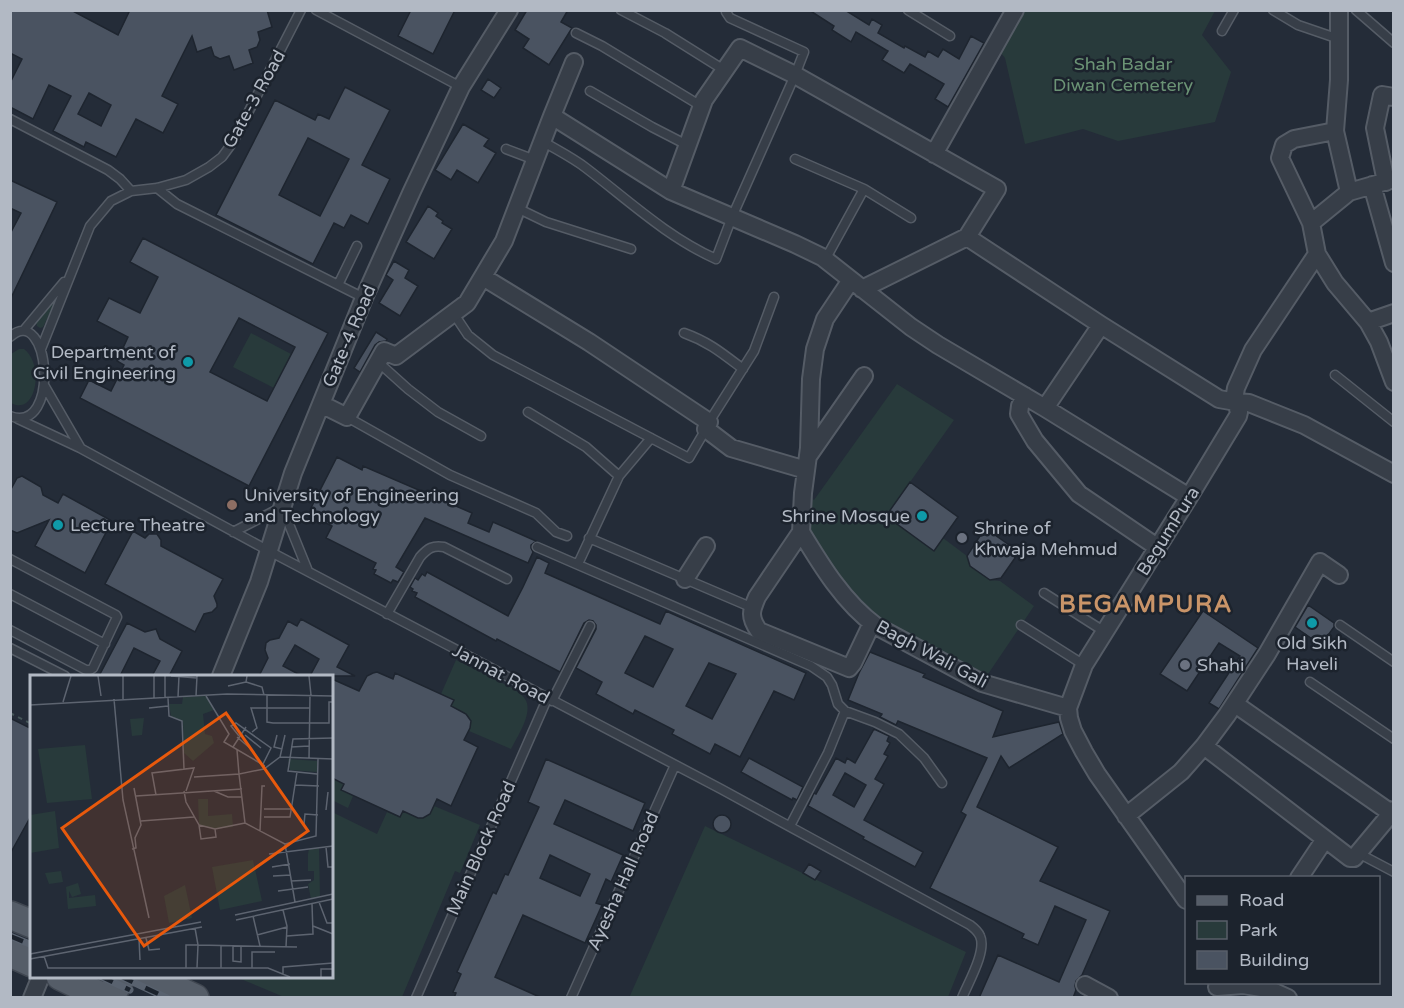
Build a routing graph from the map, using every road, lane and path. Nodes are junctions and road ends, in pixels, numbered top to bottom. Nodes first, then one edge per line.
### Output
1 (301, 10) edge
2 (316, 10) edge
3 (509, 10) edge
4 (621, 10) edge
5 (908, 10) edge
6 (1015, 10) edge
7 (1234, 10) edge
8 (1274, 10) edge
9 (1339, 10) edge
10 (1356, 10) edge
11 (726, 11) edge
12 (1222, 31) dead end
13 (576, 33) dead end
14 (950, 36) dead end
15 (1339, 39) junction
16 (1394, 43) edge
17 (574, 62) dead end
18 (724, 70) junction
19 (795, 75) junction
20 (461, 87) junction
21 (590, 91) dead end
22 (1394, 96) edge
23 (701, 106) junction
24 (552, 116) junction
25 (10, 119) edge
26 (1335, 131) junction
27 (542, 141) junction
28 (687, 146) junction
29 (506, 149) dead end
30 (934, 154) junction
31 (795, 159) dead end
32 (535, 160) junction
33 (1384, 182) edge
34 (157, 188) junction
35 (864, 189) junction
36 (130, 191) junction
37 (672, 191) junction
38 (1349, 192) junction
39 (517, 208) junction
40 (732, 217) junction
41 (911, 218) dead end
42 (1311, 223) junction
43 (967, 237) junction
44 (357, 246) dead end
45 (631, 249) dead end
46 (1317, 254) junction
47 (825, 260) junction
48 (1394, 263) edge
49 (70, 275) junction
50 (483, 277) junction
51 (338, 285) junction
52 (856, 285) junction
53 (774, 297) dead end
54 (364, 298) junction
55 (1394, 313) edge
56 (454, 314) junction
57 (1368, 322) junction
58 (1101, 325) junction
59 (20, 329) junction
60 (684, 333) dead end
61 (10, 337) edge
62 (41, 349) junction
63 (378, 362) junction
64 (743, 369) junction
65 (1335, 375) dead end
66 (864, 376) dead end
67 (1394, 382) edge
68 (44, 385) junction
69 (1025, 396) junction
70 (1236, 402) junction
71 (321, 404) junction
72 (1045, 408) junction
73 (528, 412) dead end
74 (14, 417) edge
75 (347, 417) junction
76 (1394, 422) edge
77 (708, 426) junction
78 (481, 435) dead end
79 (651, 438) junction
80 (80, 448) junction
81 (807, 463) junction
82 (1394, 474) edge
83 (619, 476) junction
84 (1189, 497) junction
85 (282, 507) junction
86 (233, 531) junction
87 (801, 532) junction
88 (567, 536) dead end
89 (589, 538) junction
90 (706, 546) dead end
91 (537, 547) dead end
92 (1157, 547) junction
93 (269, 551) junction
94 (10, 559) edge
95 (578, 564) junction
96 (308, 572) junction
97 (1339, 575) dead end
98 (507, 579) dead end
99 (685, 579) junction
100 (1044, 593) dead end
101 (10, 594) edge
102 (753, 608) junction
103 (387, 614) junction
104 (872, 623) junction
105 (1021, 625) dead end
106 (1340, 625) dead end
107 (590, 626) dead end
108 (10, 630) edge
109 (1105, 632) junction
110 (105, 644) junction
111 (10, 648) edge
112 (1394, 662) edge
113 (1084, 665) junction
114 (63, 675) edge
115 (221, 675) edge
116 (1310, 681) dead end
117 (550, 700) junction
118 (1235, 704) junction
119 (1068, 708) junction
120 (845, 711) junction
121 (10, 713) edge
122 (30, 723) edge
123 (1394, 739) edge
124 (1204, 746) junction
125 (675, 765) junction
126 (942, 783) dead end
127 (1392, 812) edge
128 (1126, 816) junction
129 (790, 826) junction
130 (1326, 839) junction
131 (1358, 853) junction
132 (1394, 872) edge
133 (1300, 876) edge
134 (1185, 899) edge
135 (10, 915) edge
136 (30, 923) edge
137 (10, 953) edge
138 (30, 962) edge
139 (40, 978) edge
140 (64, 978) edge
141 (121, 978) edge
142 (152, 978) edge
143 (1085, 985) dead end
144 (1217, 989) edge
145 (32, 998) edge
146 (105, 998) edge
147 (110, 998) edge
148 (195, 998) edge
149 (416, 998) edge
150 (571, 998) edge
151 (962, 998) edge
152 (1109, 998) edge
153 (1288, 998) edge

1 - 34 lane, Gate-3 Road
2 - 20 lane
3 - 20 street, Gate-4 Road
4 - 18 lane
5 - 14 lane
6 - 30 street
7 - 12 lane
8 - 15 lane
9 - 15 street
10 - 16 lane
11 - 19 lane
13 - 23 lane
15 - 26 street
17 - 24 street
18 - 19 street
18 - 23 street
19 - 30 street
19 - 40 lane
20 - 54 street, Gate-4 Road
21 - 28 lane
22 - 33 street
23 - 28 street
24 - 27 street
24 - 37 street
25 - 36 lane
26 - 38 street
26 - 42 street
27 - 32 street
27 - 40 lane
28 - 37 street
29 - 32 lane
30 - 43 street
31 - 35 lane
32 - 39 street
33 - 38 street
33 - 48 street
34 - 36 lane, Gate-3 Road
34 - 51 lane
35 - 41 lane
35 - 47 lane
36 - 49 lane, Gate-3 Road
37 - 40 street
38 - 42 street
39 - 45 lane
39 - 50 street
40 - 47 street
42 - 46 street
43 - 52 street
43 - 58 street
44 - 51 lane
46 - 57 street
46 - 70 street, BegumPura
47 - 52 street
49 - 59 lane
49 - 62 lane, Gate-3 Road
50 - 56 street
50 - 77 street
51 - 54 lane
52 - 69 street
52 - 81 street
53 - 64 lane
54 - 71 street, Gate-4 Road
55 - 57 street
56 - 63 street
56 - 79 lane
57 - 67 street
58 - 70 street
58 - 72 street
59 - 61 lane
59 - 62 lane
60 - 64 lane
62 - 68 lane
63 - 75 street
63 - 78 lane
64 - 77 lane
65 - 76 lane
66 - 81 street
68 - 74 lane
68 - 80 lane
69 - 72 street
69 - 92 street
70 - 82 street
70 - 84 street, BegumPura
71 - 75 street
71 - 85 street, Gate-4 Road
72 - 84 street
73 - 83 lane
74 - 80 lane, Jannat Road
75 - 88 lane
77 - 79 lane
77 - 81 street
79 - 83 lane
80 - 86 lane, Jannat Road
81 - 87 street
83 - 89 lane
84 - 92 street, BegumPura
85 - 86 lane
85 - 93 street, Gate-4 Road
85 - 96 lane
86 - 93 lane, Jannat Road
87 - 102 street
87 - 104 street, Bagh Wali Gali
89 - 95 lane
89 - 99 lane
90 - 99 street
91 - 95 lane
92 - 109 street, BegumPura
93 - 96 lane, Jannat Road
93 - 115 street, Gate-4 Road
94 - 110 lane
95 - 120 lane
96 - 103 lane, Jannat Road
97 - 118 street
98 - 103 lane
99 - 102 lane
100 - 109 lane
101 - 110 lane
102 - 104 street
103 - 117 lane, Jannat Road
104 - 119 street, Bagh Wali Gali
105 - 113 lane
106 - 112 lane
107 - 117 lane, Main Block Road
108 - 110 lane
109 - 113 street, BegumPura
111 - 114 lane
113 - 119 street, BegumPura
116 - 123 lane
117 - 125 lane, Jannat Road
117 - 149 lane, Main Block Road
118 - 124 street
118 - 127 street
119 - 128 street
120 - 126 lane
120 - 129 lane
121 - 122 path
124 - 128 street
124 - 130 street
125 - 129 lane, Jannat Road
125 - 150 lane, Ayesha Hall Road
127 - 131 street
128 - 134 street
129 - 151 lane, Jannat Road
130 - 131 street
130 - 133 street
131 - 132 lane
135 - 136 main road
137 - 138 main road
139 - 145 street
140 - 146 main road
141 - 147 main road
142 - 148 main road
143 - 152 street
144 - 153 street

